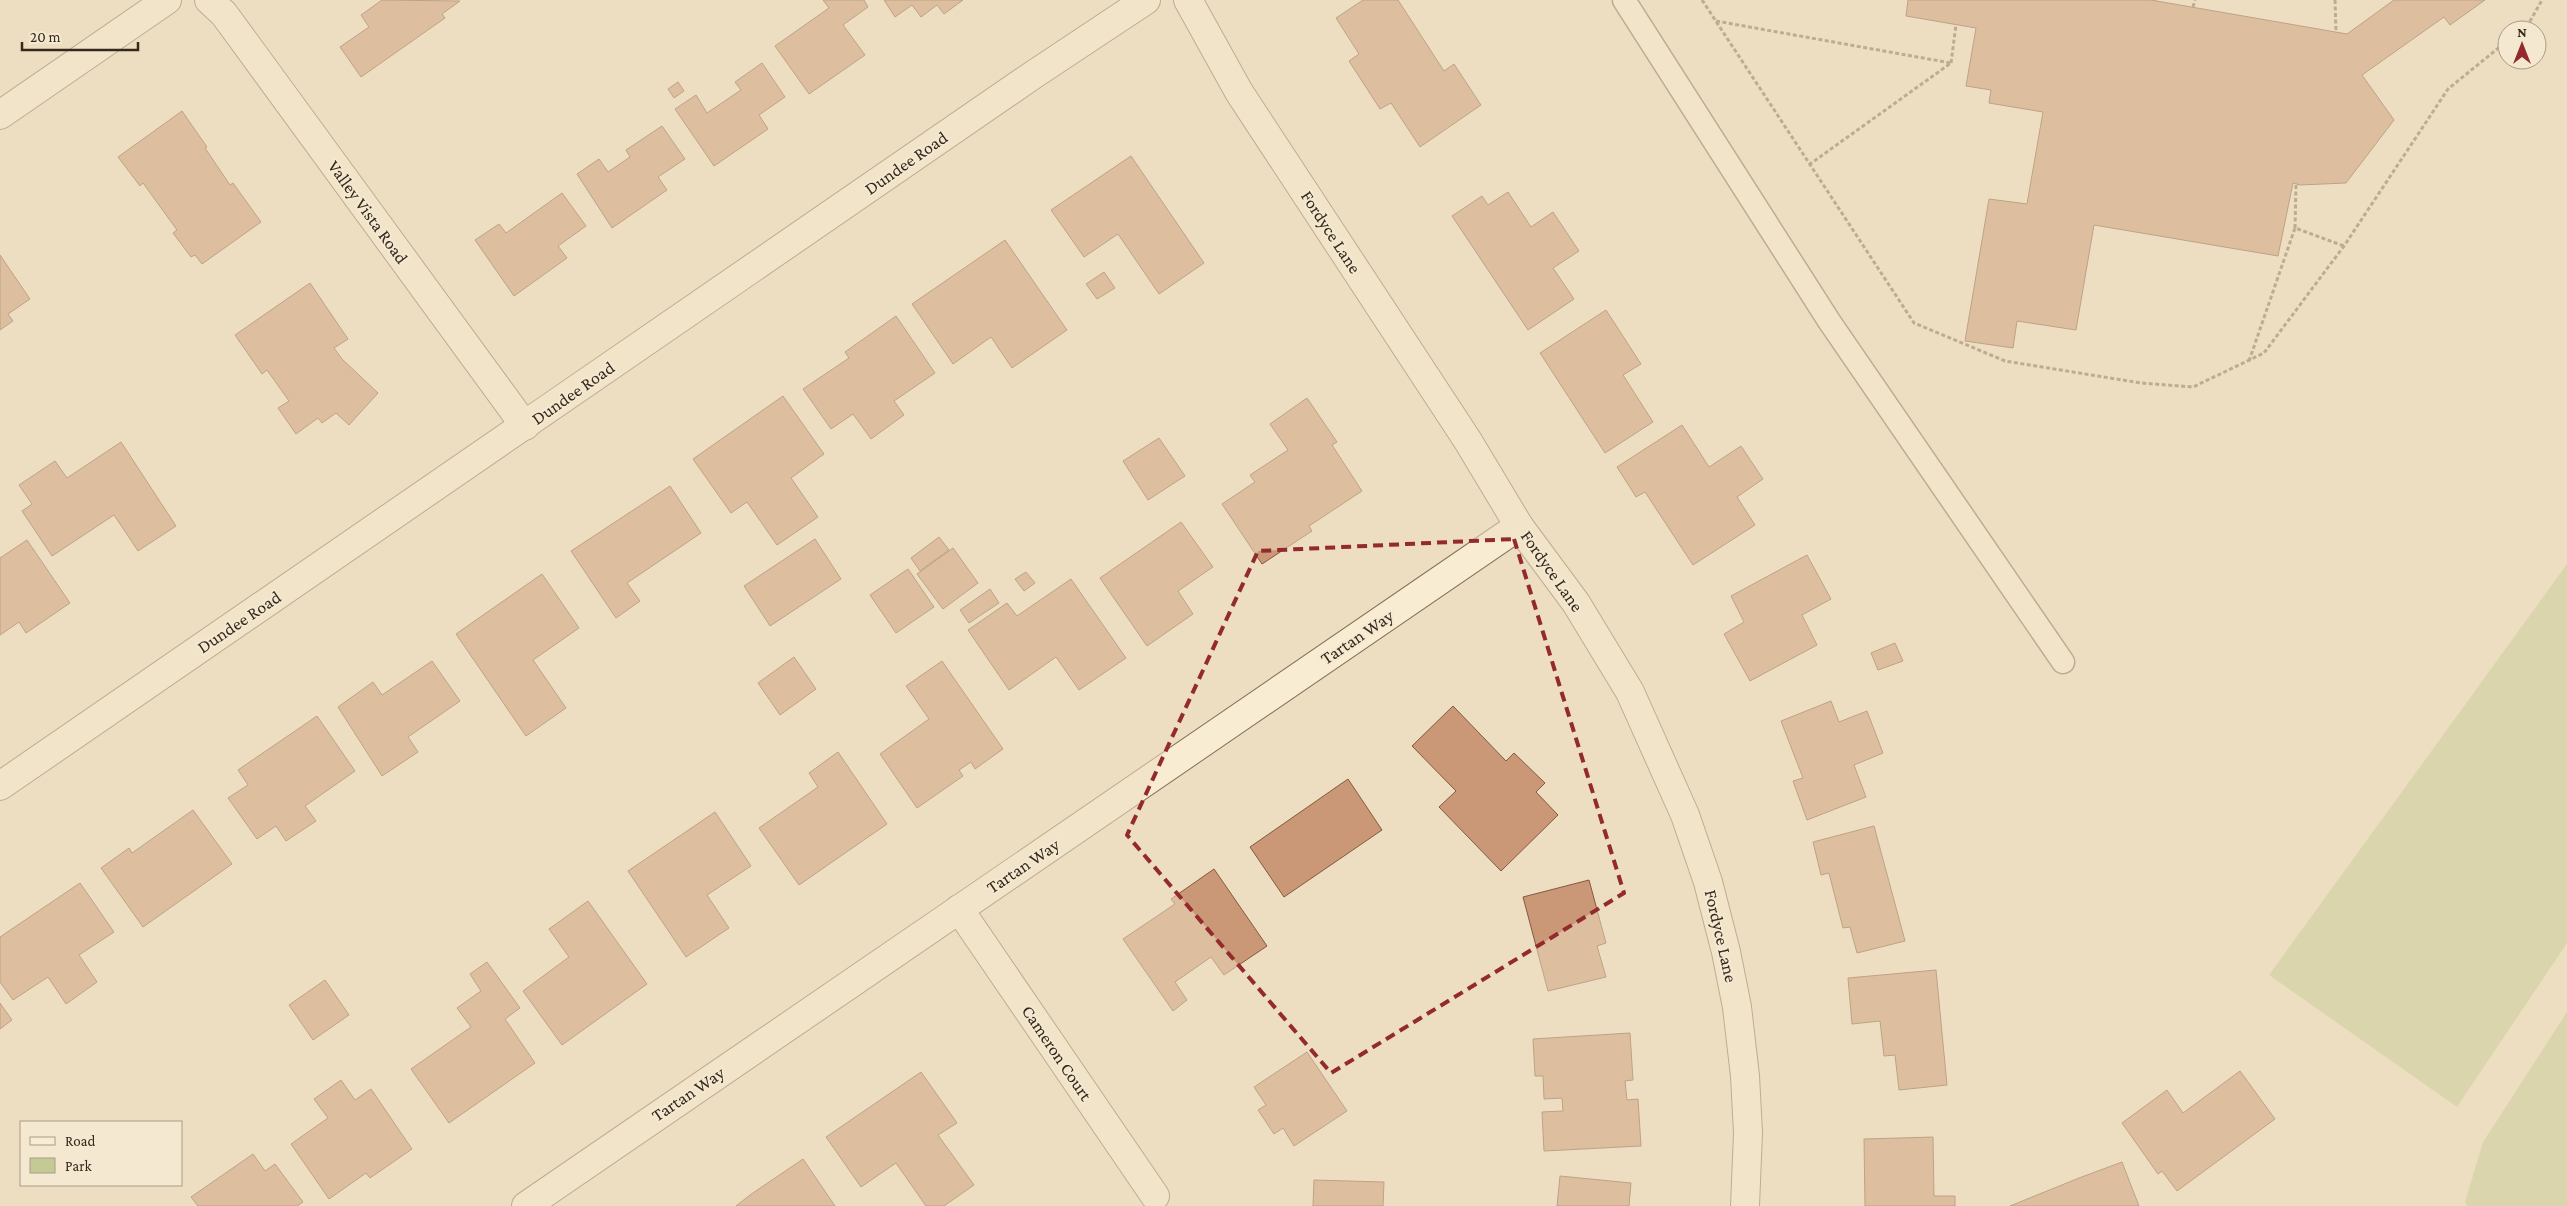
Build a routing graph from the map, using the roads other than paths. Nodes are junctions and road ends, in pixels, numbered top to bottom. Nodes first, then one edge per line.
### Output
1 (167, 0) edge
2 (209, 0) edge
3 (1146, 0) edge
4 (1188, 0) edge
5 (1624, 0) edge
6 (0, 115) edge
7 (525, 426) junction
8 (1519, 526) junction
9 (2063, 662) dead end
10 (0, 786) edge
11 (959, 909) junction
12 (1155, 1196) dead end
13 (526, 1206) edge
14 (1745, 1206) edge

1 - 6 street
2 - 7 street, Valley Vista Road
3 - 7 street, Dundee Road
4 - 8 street, Fordyce Lane
5 - 9 lane
7 - 10 street, Dundee Road
8 - 11 street, Tartan Way
8 - 14 street, Fordyce Lane
11 - 12 street, Cameron Court
11 - 13 street, Tartan Way

